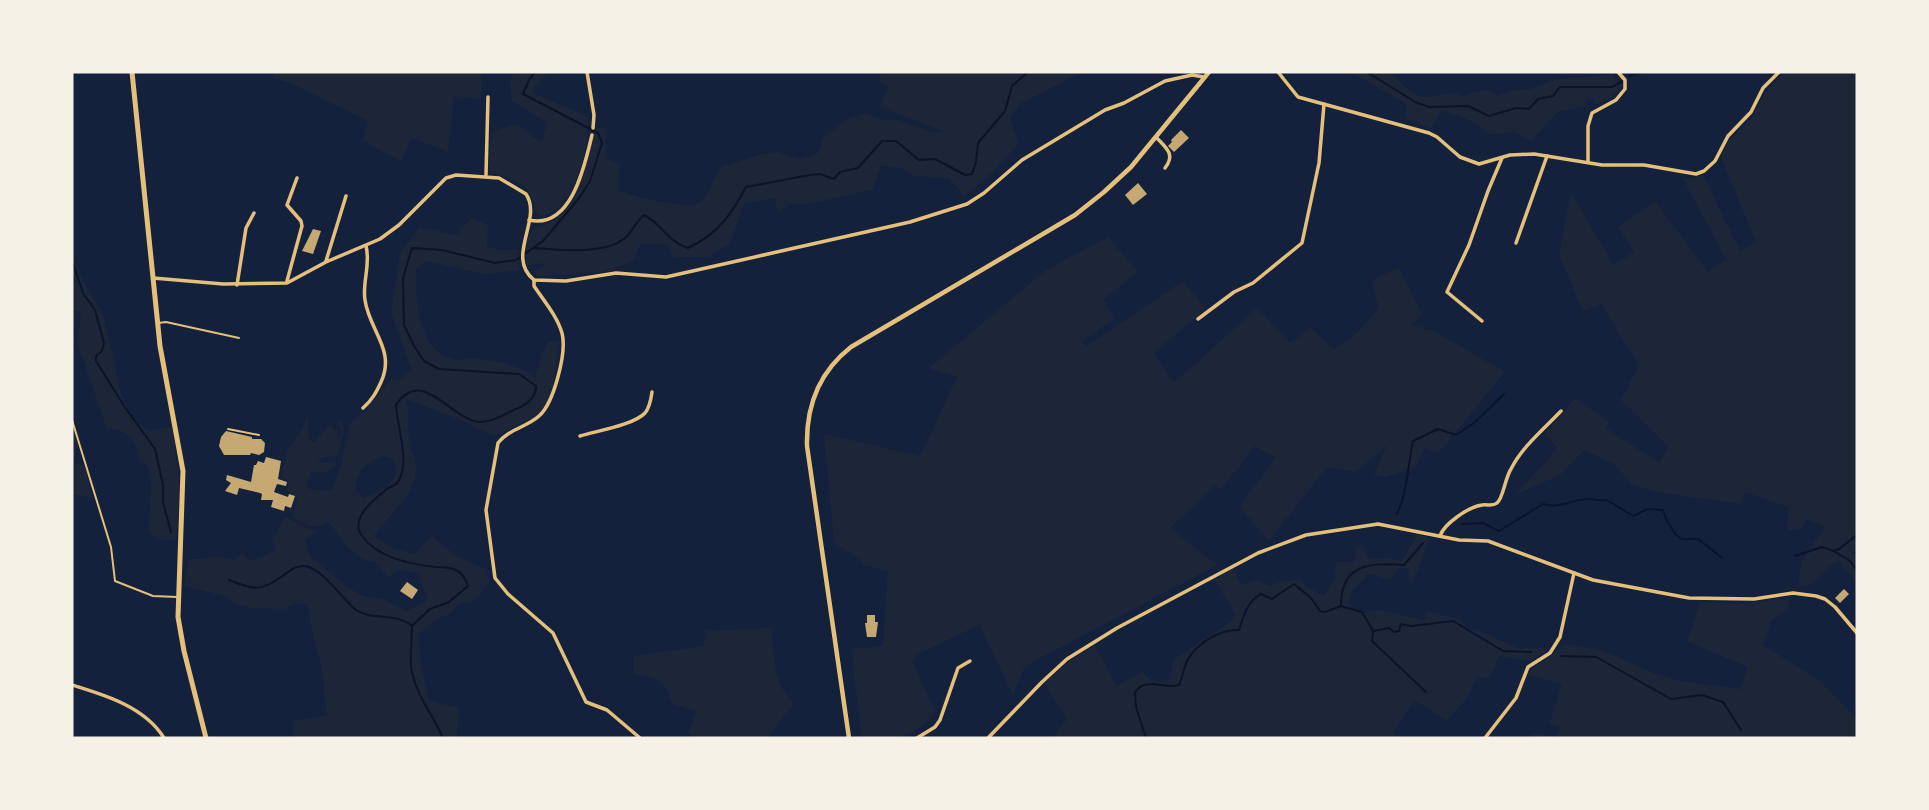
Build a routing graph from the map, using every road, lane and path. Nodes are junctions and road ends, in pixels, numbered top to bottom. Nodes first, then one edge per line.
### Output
1 (132, 72) edge
2 (587, 72) edge
3 (1209, 72) edge
4 (1278, 72) edge
5 (1618, 72) edge
6 (1779, 72) edge
7 (1205, 77) junction
8 (488, 97) dead end
9 (1324, 104) junction
10 (593, 128) dead end
11 (592, 135) dead end
12 (1156, 137) junction
13 (1548, 155) junction
14 (1503, 158) junction
15 (1588, 162) junction
16 (1165, 168) dead end
17 (486, 176) junction
18 (298, 178) dead end
19 (346, 196) dead end
20 (254, 213) dead end
21 (529, 220) junction
22 (1516, 243) dead end
23 (366, 246) junction
24 (326, 262) junction
25 (153, 278) junction
26 (534, 279) junction
27 (287, 283) junction
28 (237, 285) junction
29 (1198, 318) dead end
30 (1482, 321) dead end
31 (157, 323) junction
32 (240, 338) dead end
33 (653, 392) dead end
34 (363, 408) dead end
35 (1561, 411) dead end
36 (72, 420) edge
37 (228, 429) dead end
38 (259, 435) dead end
39 (580, 436) dead end
40 (1440, 536) junction
41 (1574, 573) junction
42 (178, 597) junction
43 (1857, 633) edge
44 (970, 661) dead end
45 (72, 685) edge
46 (164, 738) edge
47 (206, 738) edge
48 (640, 738) edge
49 (849, 738) edge
50 (917, 738) edge
51 (988, 738) edge
52 (1485, 738) edge

1 - 25 main road
2 - 10 street
3 - 7 street
4 - 9 street
5 - 15 street
6 - 15 street
7 - 12 street
7 - 26 street
8 - 17 street
9 - 14 street
9 - 29 street
11 - 21 street
12 - 16 street
12 - 49 street
13 - 14 street
13 - 15 street
13 - 22 street
14 - 30 street
17 - 21 street
17 - 23 street
18 - 27 street
19 - 24 street
20 - 28 street
21 - 26 street
23 - 24 street
23 - 34 street
24 - 27 street
25 - 28 street
25 - 31 main road
26 - 48 street
27 - 28 street
31 - 32 lane
31 - 42 main road
33 - 39 street
35 - 40 street
36 - 42 lane
37 - 38 path
40 - 41 street
40 - 51 street
41 - 43 street
41 - 52 street
42 - 47 main road
44 - 50 street
45 - 46 street

